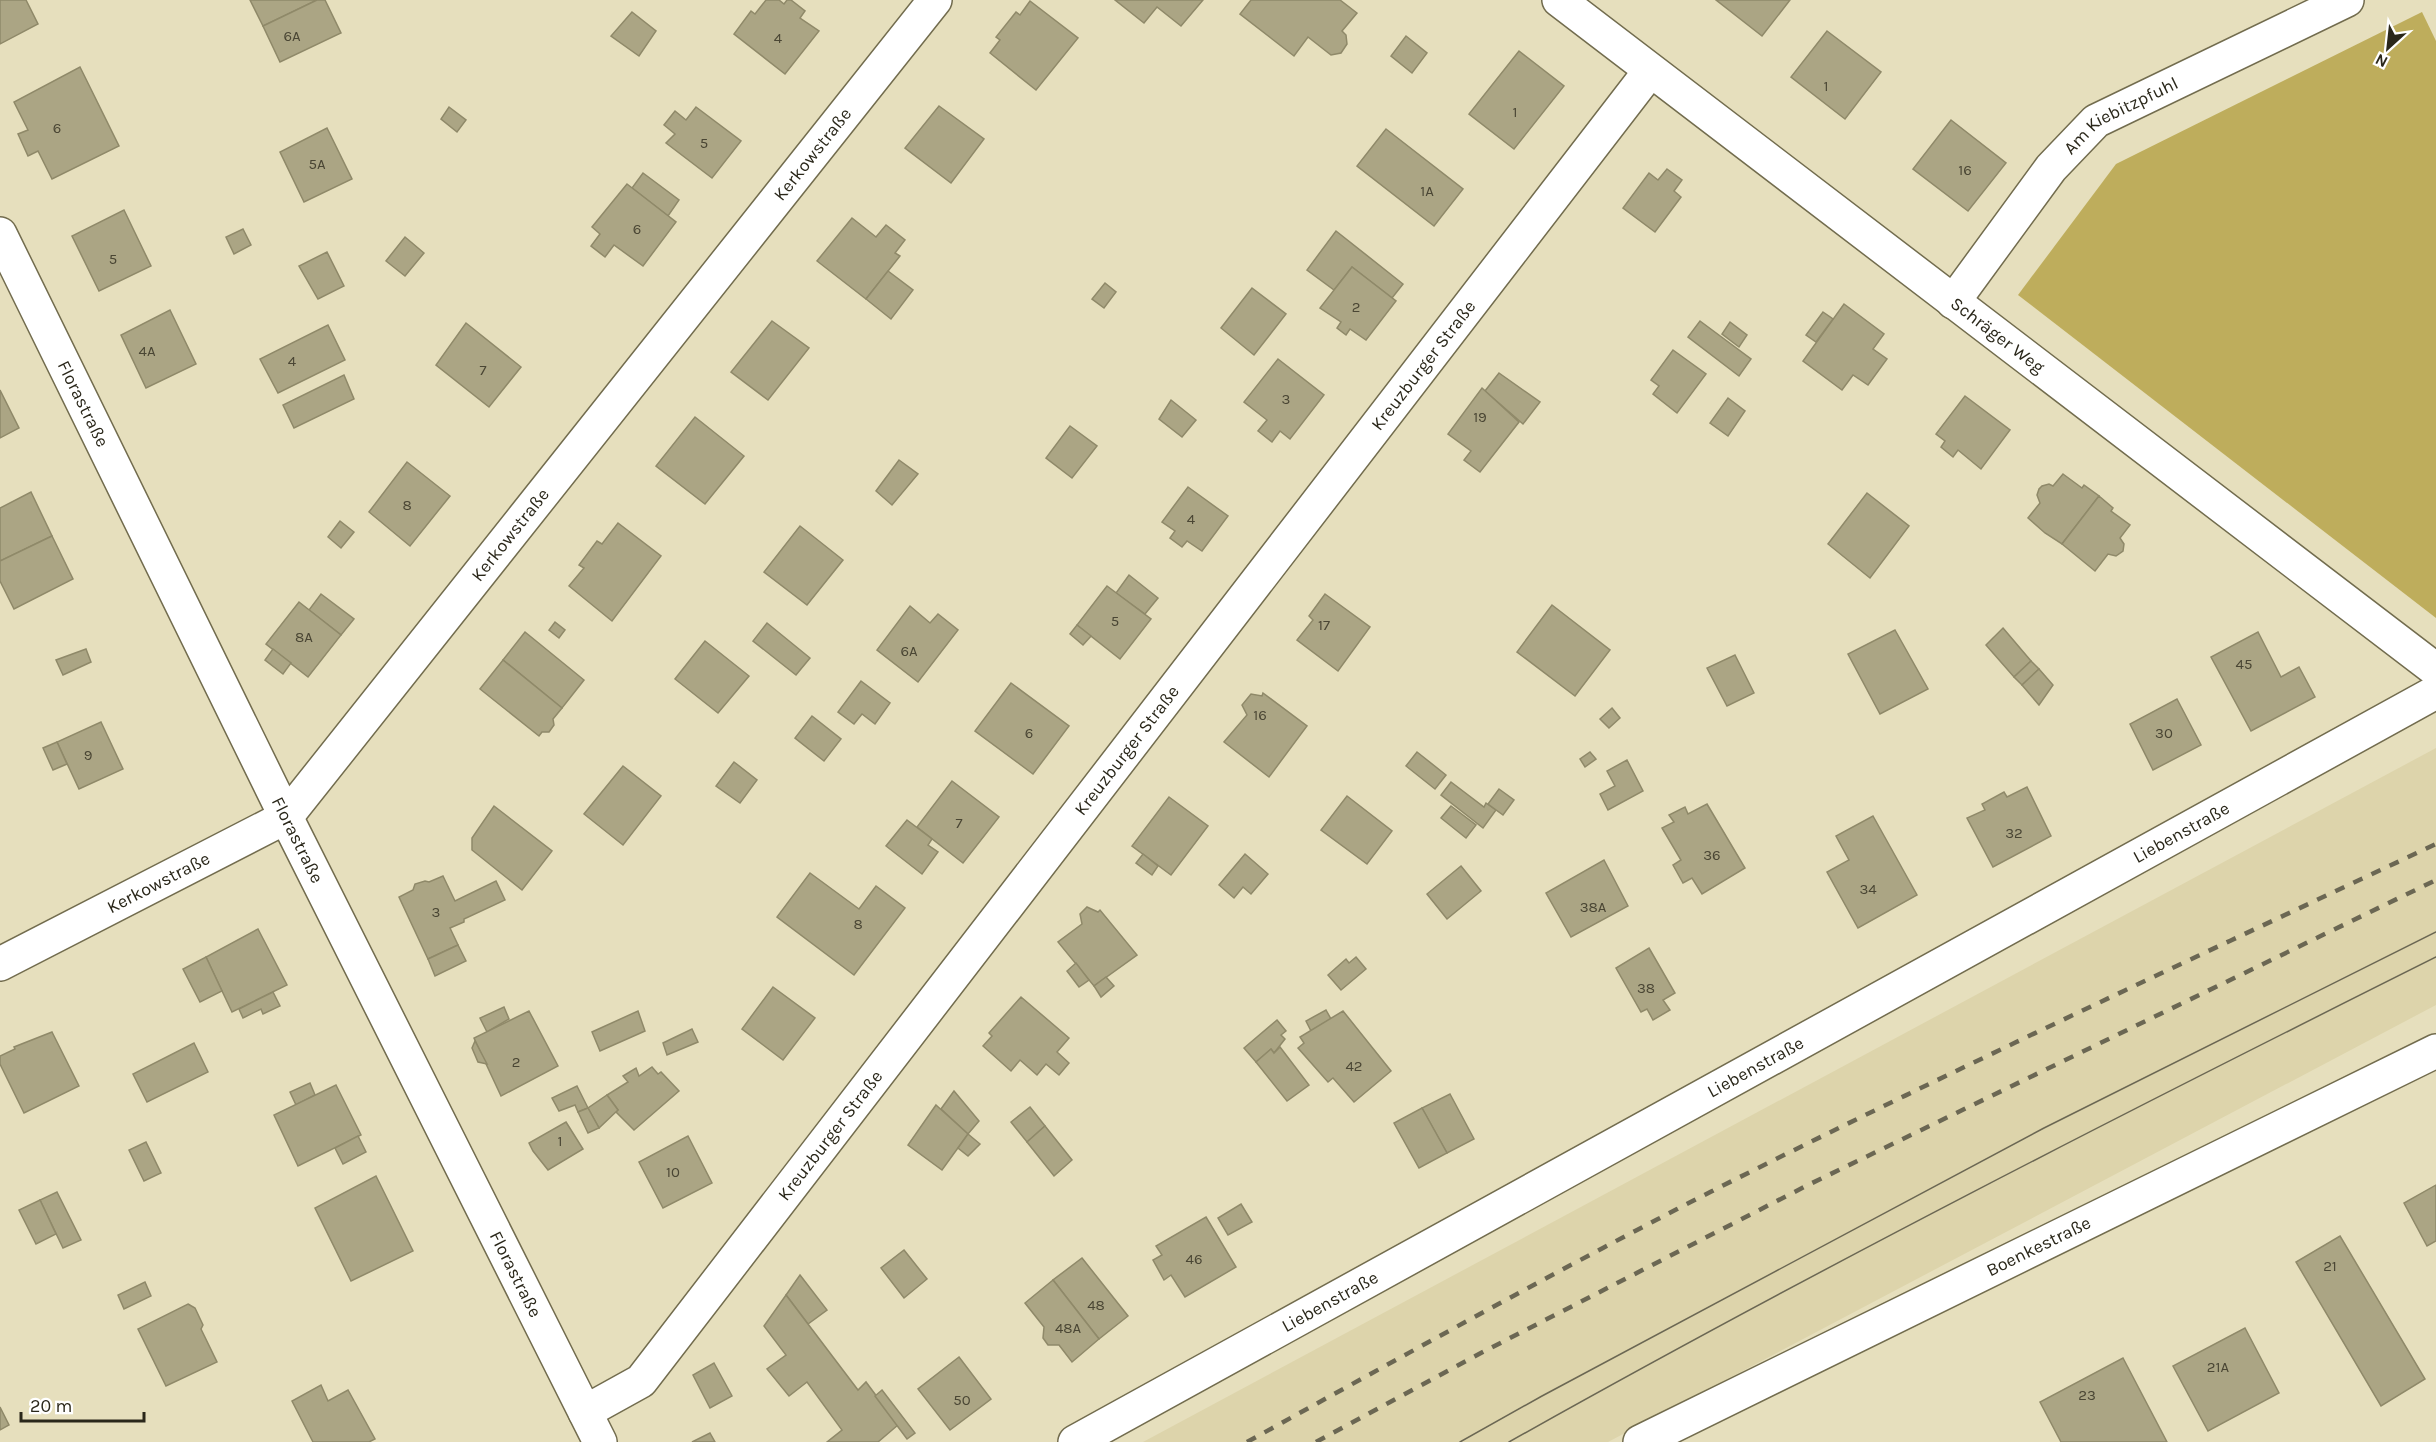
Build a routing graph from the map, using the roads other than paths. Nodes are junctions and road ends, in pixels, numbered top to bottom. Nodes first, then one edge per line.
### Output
1 (935, 0) edge
2 (1559, 0) edge
3 (2347, 0) edge
4 (1650, 71) junction
5 (0, 234) edge
6 (1953, 302) junction
7 (2436, 670) edge
8 (2436, 692) edge
9 (286, 817) junction
10 (0, 964) edge
11 (2436, 1051) edge
12 (585, 1412) junction
13 (600, 1442) edge
14 (1075, 1442) edge
15 (1640, 1442) edge

1 - 9 street, Kerkowstraße
2 - 4 street, Schräger Weg
3 - 6 street, Am Kiebitzpfuhl
4 - 6 street, Schräger Weg
4 - 12 street, Kreuzburger Straße
5 - 9 street, Florastraße
6 - 7 street, Schräger Weg
8 - 14 street, Liebenstraße
9 - 10 street, Kerkowstraße
9 - 12 street, Florastraße
11 - 15 street, Boenkestraße
12 - 13 street, Florastraße

